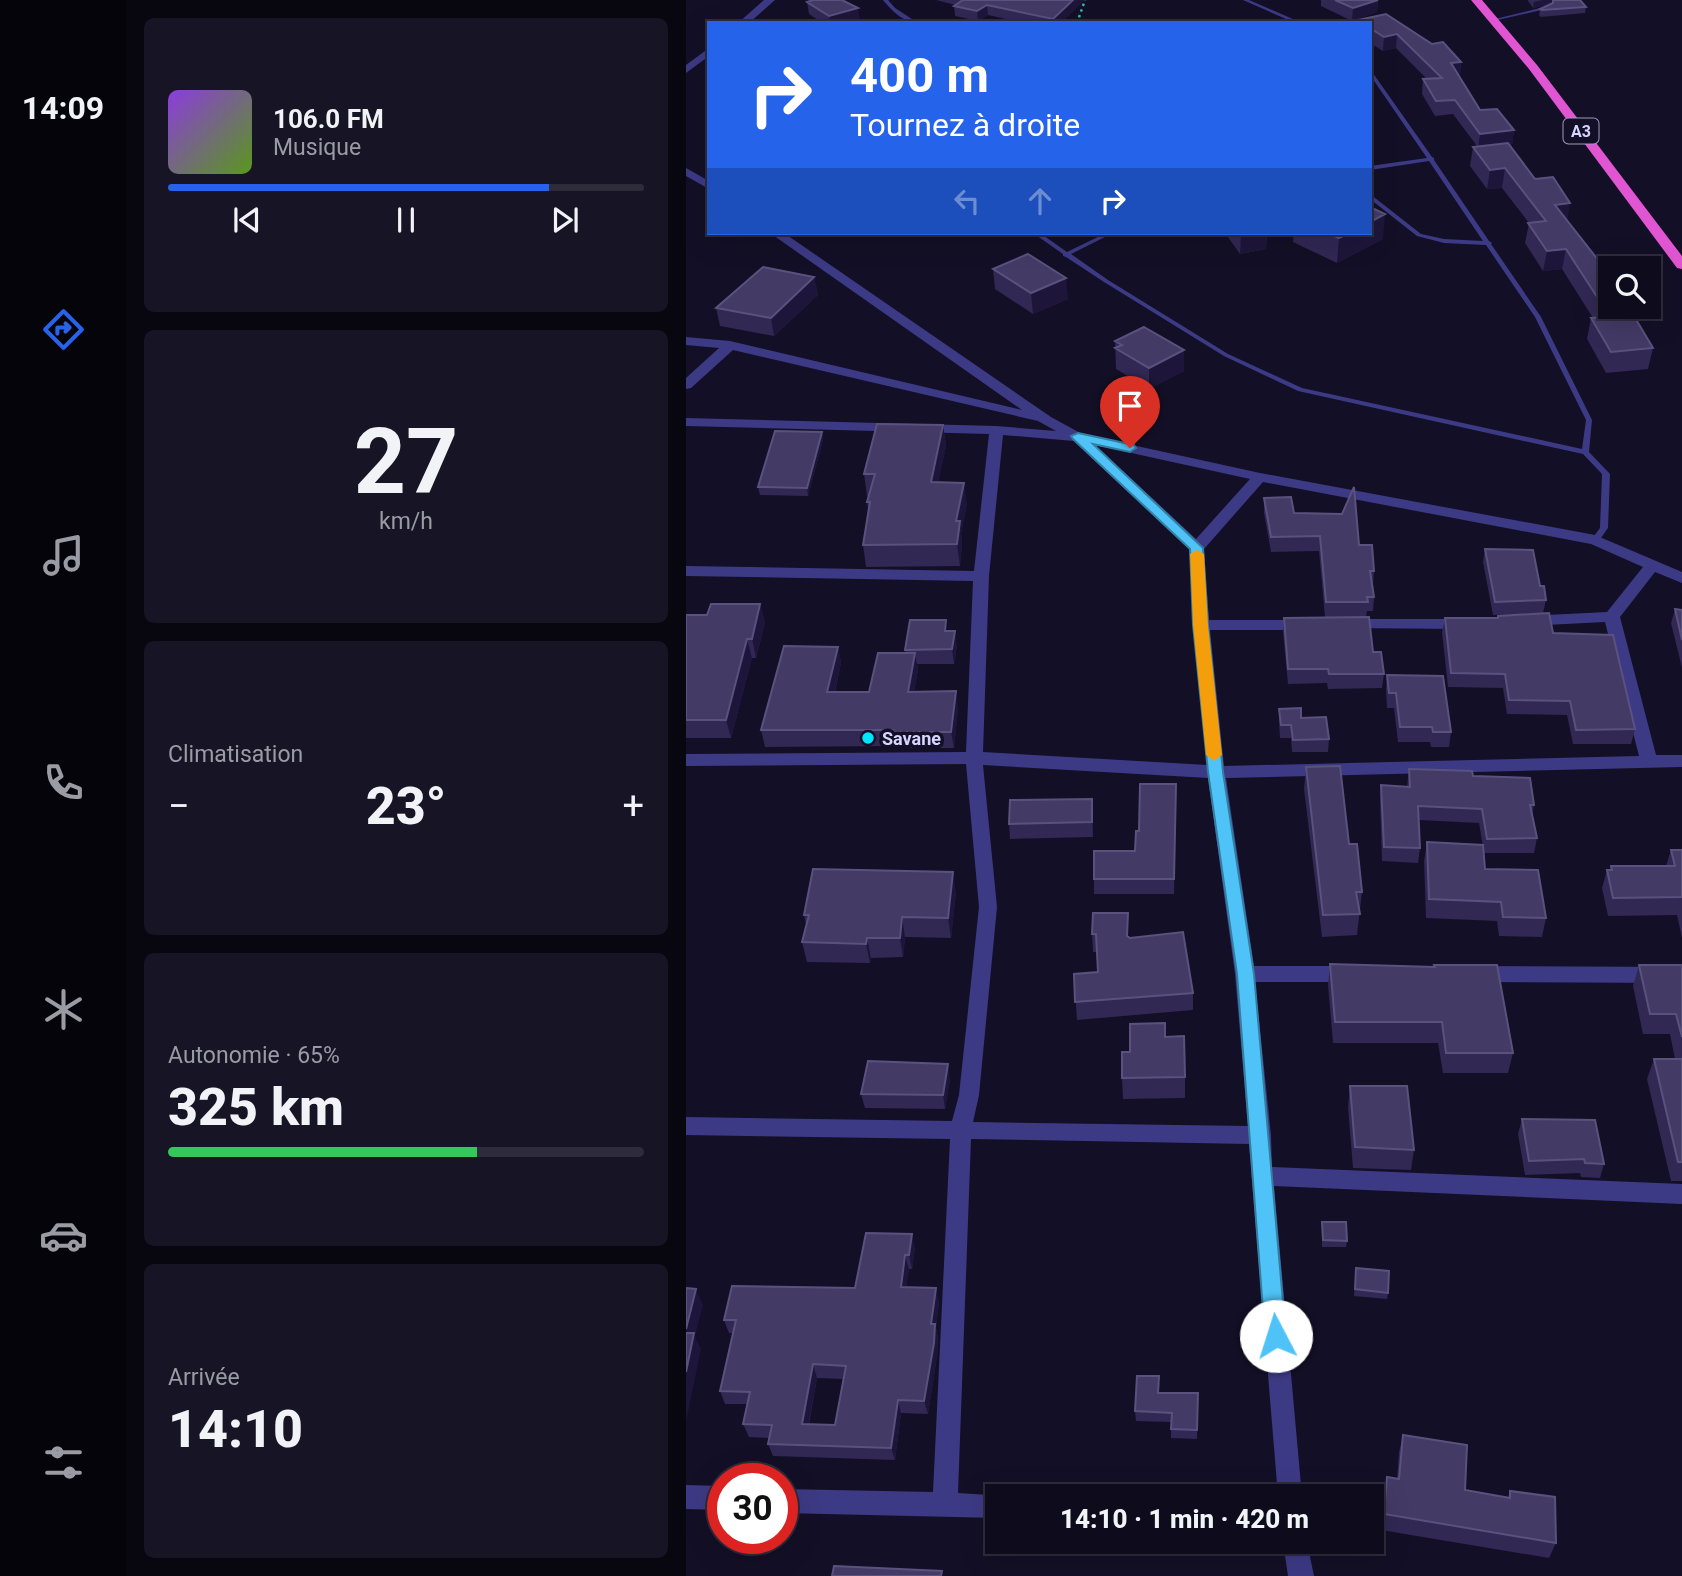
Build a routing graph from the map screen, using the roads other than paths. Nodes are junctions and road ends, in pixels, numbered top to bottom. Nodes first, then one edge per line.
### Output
1 (771, 0) edge
2 (885, 0) edge
3 (1245, 0) edge
4 (1476, 0) edge
5 (1549, 6) edge
6 (1493, 20) junction
7 (745, 21) edge
8 (913, 21) edge
9 (1295, 21) edge
10 (707, 53) edge
11 (686, 69) edge
12 (1372, 74) edge
13 (1432, 159) junction
14 (1372, 168) edge
15 (686, 171) edge
16 (707, 185) edge
17 (1372, 199) edge
18 (779, 235) edge
19 (1039, 235) edge
20 (1106, 235) edge
21 (1489, 243) junction
22 (1065, 255) junction
23 (1682, 265) edge
24 (686, 341) edge
25 (729, 345) junction
26 (686, 385) edge
27 (1046, 420) junction
28 (686, 422) edge
29 (996, 430) junction
30 (1078, 436) junction
31 (1584, 452) junction
32 (1260, 477) junction
33 (1595, 540) junction
34 (1196, 548) junction
35 (1652, 565) junction
36 (686, 571) edge
37 (981, 576) junction
38 (1682, 578) edge
39 (1612, 617) junction
40 (1509, 622) edge
41 (1483, 623) edge
42 (1201, 625) junction
43 (974, 758) junction
44 (686, 760) edge
45 (1648, 760) junction
46 (1682, 761) edge
47 (1216, 772) junction
48 (1245, 974) junction
49 (1368, 974) edge
50 (1450, 974) edge
51 (1682, 975) edge
52 (686, 1126) edge
53 (961, 1129) junction
54 (1261, 1135) junction
55 (1262, 1176) junction
56 (1682, 1194) edge
57 (1289, 1484) edge
58 (686, 1497) edge
59 (707, 1498) edge
60 (798, 1501) edge
61 (945, 1505) junction
62 (985, 1506) edge
63 (1297, 1554) edge
64 (1301, 1576) edge

1 - 7 street
2 - 8 lane
3 - 9 lane
4 - 6 highway, A3
5 - 6 lane
6 - 23 highway, A3
10 - 11 street
12 - 13 lane
13 - 14 lane
13 - 21 lane
15 - 16 street
17 - 21 lane
18 - 27 street
19 - 22 lane
20 - 22 lane
21 - 31 lane
22 - 31 lane
24 - 25 street
25 - 26 street
25 - 27 street
27 - 30 street
28 - 29 street
29 - 30 street
29 - 37 street
30 - 32 street
30 - 34 street
31 - 33 lane
32 - 33 street
32 - 34 street
33 - 35 street
34 - 42 street
35 - 38 street
35 - 39 street
36 - 37 street
37 - 43 street
39 - 40 street
39 - 45 street
41 - 42 street
42 - 47 street
43 - 44 street
43 - 47 street
43 - 53 street
45 - 46 street
45 - 47 street
47 - 48 street
48 - 49 street
48 - 54 street
50 - 51 street
52 - 53 street
53 - 54 street
53 - 61 street
54 - 55 street
55 - 56 street
55 - 57 street
58 - 59 street
60 - 61 street
61 - 62 street
63 - 64 street

